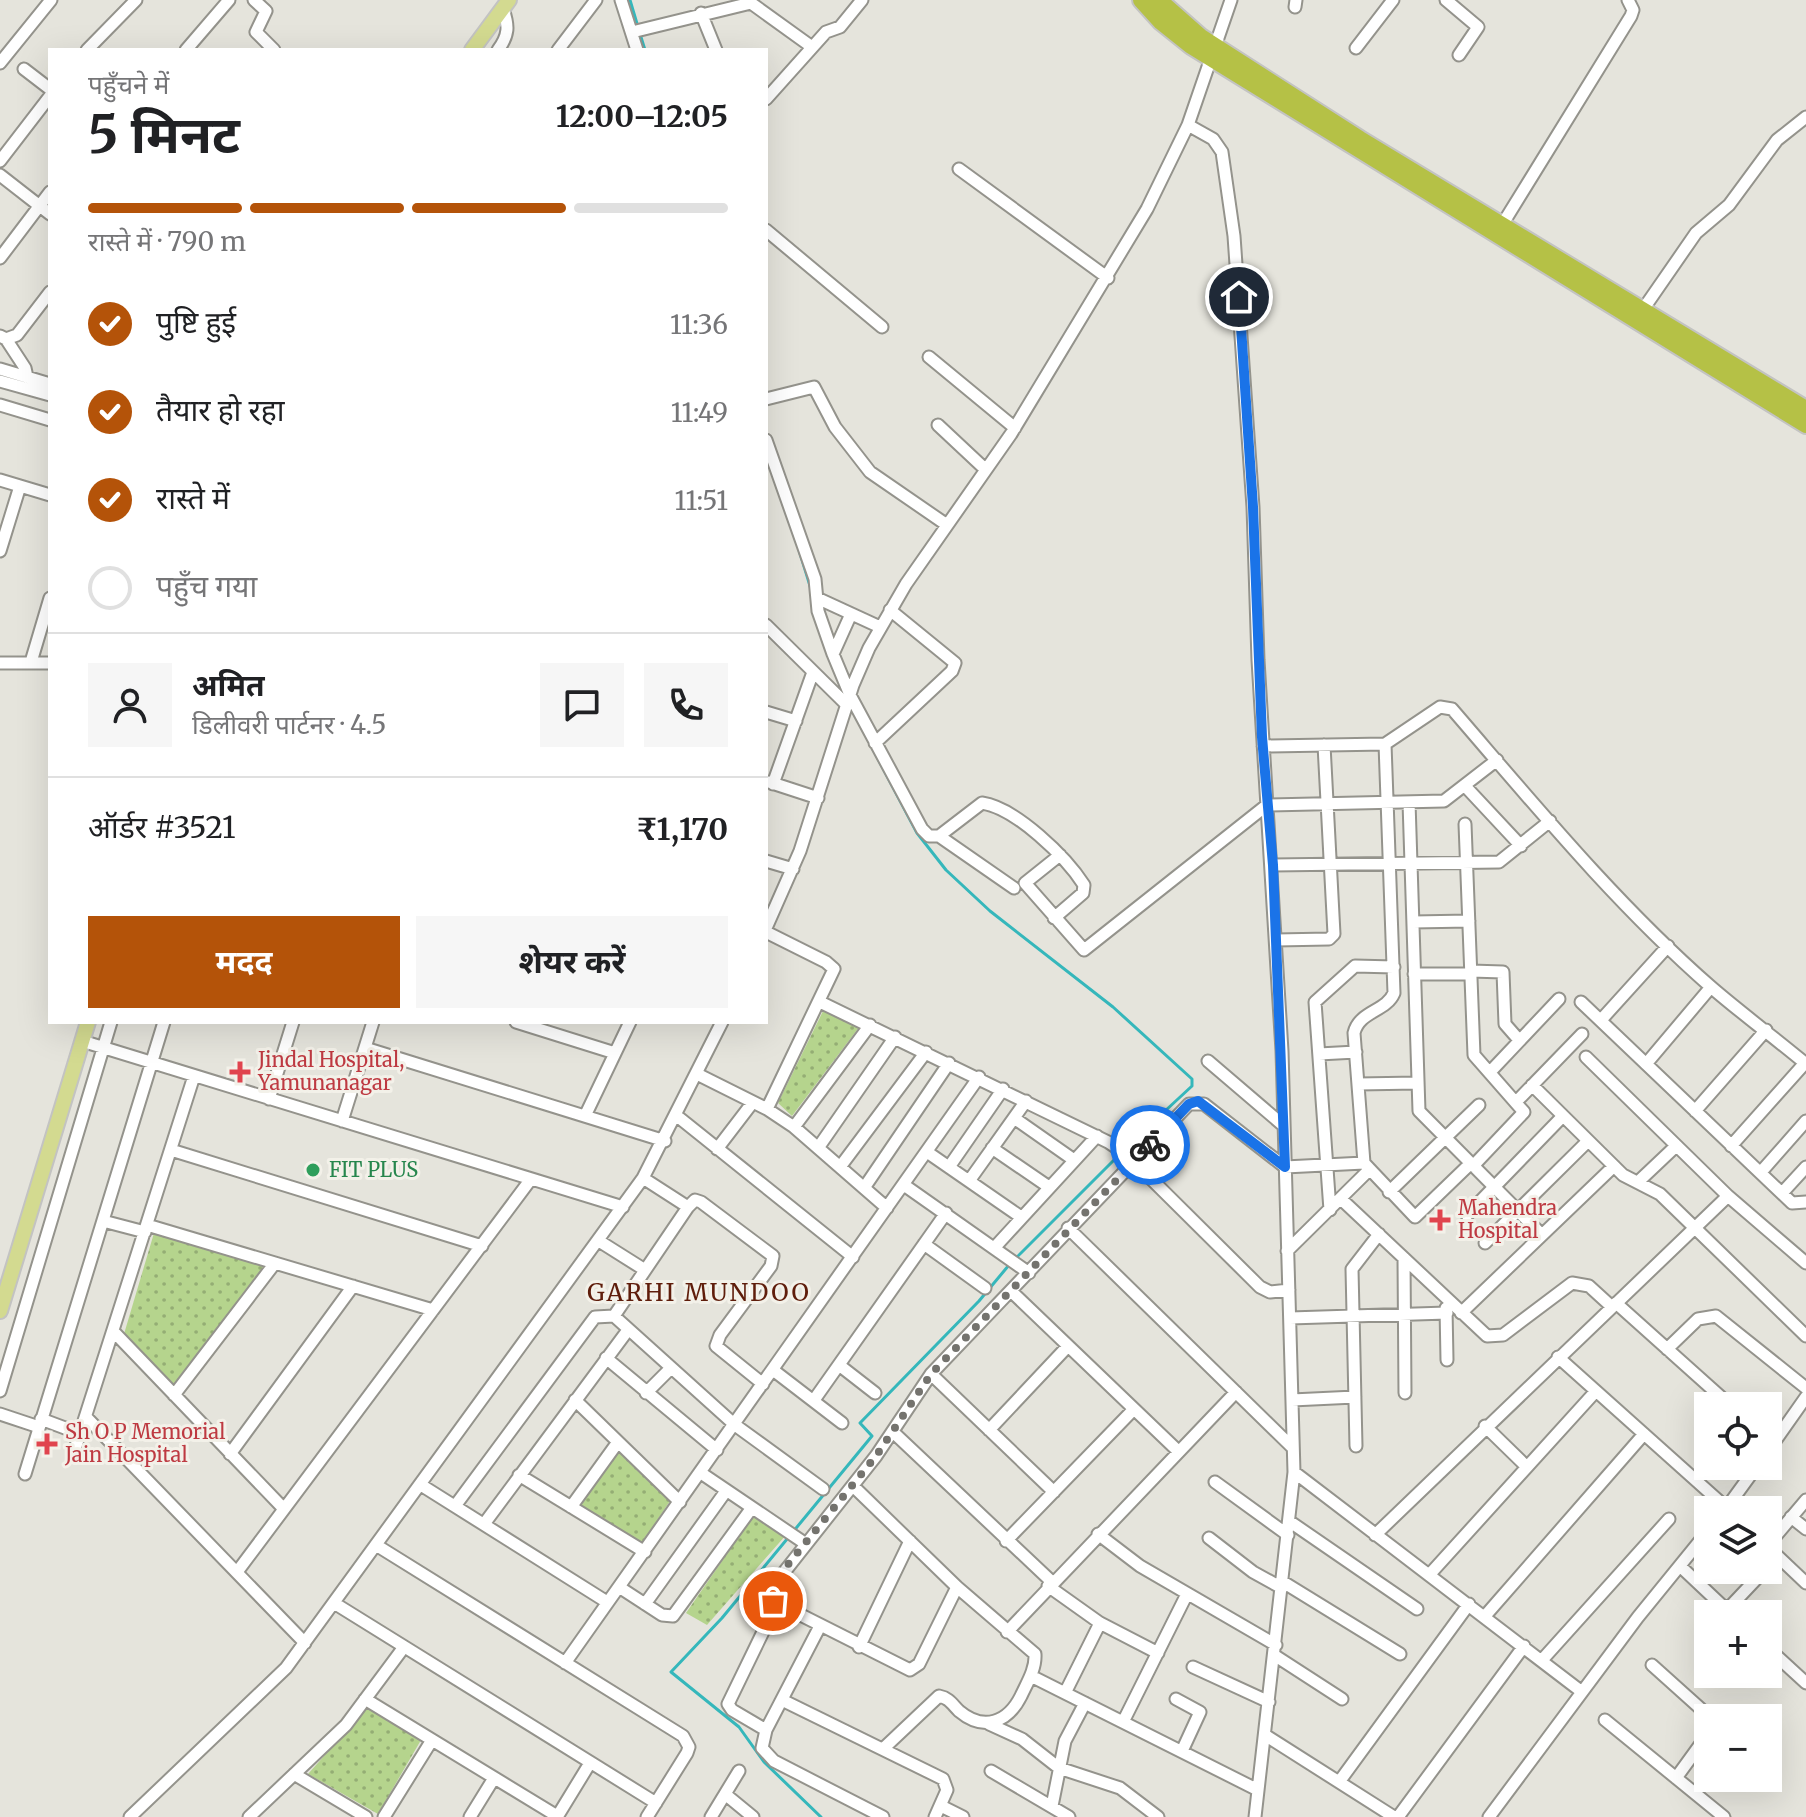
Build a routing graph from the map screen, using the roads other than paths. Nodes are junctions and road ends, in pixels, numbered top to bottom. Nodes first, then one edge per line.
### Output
1 (51, 0) edge
2 (136, 0) edge
3 (229, 0) edge
4 (254, 0) edge
5 (274, 0) edge
6 (596, 0) edge
7 (862, 0) edge
8 (1141, 0) edge
9 (1159, 0) edge
10 (1231, 0) edge
11 (1393, 0) edge
12 (1446, 0) edge
13 (1628, 0) edge
14 (624, 1) edge
15 (506, 5) edge
16 (266, 11) junction
17 (701, 13) junction
18 (636, 31) junction
19 (812, 47) junction
20 (89, 48) edge
21 (188, 48) edge
22 (265, 48) edge
23 (474, 48) edge
24 (500, 48) edge
25 (560, 48) edge
26 (637, 48) edge
27 (715, 48) edge
28 (1356, 48) dead end
29 (1215, 54) junction
30 (1459, 55) dead end
31 (0, 63) edge
32 (24, 69) dead end
33 (48, 87) edge
34 (768, 97) edge
35 (48, 99) edge
36 (1806, 117) edge
37 (1188, 125) junction
38 (0, 161) edge
39 (959, 169) dead end
40 (0, 175) edge
41 (48, 194) edge
42 (39, 205) junction
43 (48, 212) edge
44 (1502, 225) junction
45 (768, 232) edge
46 (0, 258) edge
47 (1108, 278) junction
48 (48, 295) edge
49 (1642, 311) junction
50 (882, 327) dead end
51 (3, 338) edge
52 (929, 357) dead end
53 (0, 369) edge
54 (27, 377) junction
55 (0, 381) edge
56 (48, 383) edge
57 (48, 394) edge
58 (768, 398) edge
59 (0, 405) edge
60 (1806, 409) edge
61 (48, 419) edge
62 (938, 425) dead end
63 (1806, 425) edge
64 (1015, 428) junction
65 (768, 446) edge
66 (985, 469) junction
67 (0, 480) edge
68 (20, 486) junction
69 (48, 494) edge
70 (947, 525) junction
71 (1, 547) edge
72 (817, 598) junction
73 (48, 605) edge
74 (890, 610) junction
75 (851, 614) junction
76 (768, 627) edge
77 (880, 627) junction
78 (833, 654) junction
79 (31, 662) junction
80 (0, 663) edge
81 (48, 663) edge
82 (813, 672) junction
83 (848, 700) junction
84 (768, 713) edge
85 (796, 721) junction
86 (875, 743) junction
87 (1385, 744) junction
88 (1324, 745) junction
89 (1263, 746) junction
90 (1497, 760) junction
91 (770, 783) edge
92 (1465, 786) junction
93 (818, 798) junction
94 (1409, 802) junction
95 (1388, 803) junction
96 (1328, 804) junction
97 (1267, 805) junction
98 (1550, 821) junction
99 (1465, 824) dead end
100 (939, 836) junction
101 (1521, 846) junction
102 (1060, 855) junction
103 (1411, 861) junction
104 (768, 862) edge
105 (1390, 862) junction
106 (1466, 862) junction
107 (1330, 864) junction
108 (1273, 865) junction
109 (793, 869) junction
110 (1014, 888) dead end
111 (1054, 918) junction
112 (1469, 921) junction
113 (1413, 922) junction
114 (768, 925) edge
115 (768, 931) edge
116 (1276, 940) junction
117 (1668, 946) junction
118 (1394, 967) junction
119 (1471, 973) junction
120 (1414, 974) junction
121 (1711, 987) junction
122 (1559, 999) dead end
123 (820, 1002) junction
124 (1581, 1002) dead end
125 (1601, 1020) junction
126 (87, 1024) edge
127 (110, 1024) edge
128 (163, 1024) edge
129 (292, 1024) edge
130 (372, 1024) edge
131 (522, 1024) edge
132 (629, 1024) edge
133 (721, 1024) edge
134 (870, 1025) junction
135 (1766, 1030) junction
136 (1582, 1034) dead end
137 (895, 1037) junction
138 (1519, 1040) junction
139 (82, 1041) junction
140 (103, 1048) junction
141 (365, 1048) junction
142 (926, 1052) junction
143 (1356, 1052) junction
144 (615, 1053) junction
145 (1319, 1054) junction
146 (1586, 1057) dead end
147 (1208, 1061) dead end
148 (152, 1063) junction
149 (949, 1063) junction
150 (1646, 1064) junction
151 (1806, 1064) edge
152 (1490, 1072) junction
153 (697, 1074) junction
154 (194, 1076) junction
155 (979, 1077) junction
156 (1417, 1083) junction
157 (1358, 1084) junction
158 (1532, 1085) junction
159 (1003, 1089) junction
160 (269, 1099) junction
161 (1026, 1101) junction
162 (1517, 1101) junction
163 (753, 1102) junction
164 (1479, 1105) dead end
165 (767, 1109) junction
166 (1695, 1111) junction
167 (585, 1116) junction
168 (677, 1116) junction
169 (1562, 1117) junction
170 (1014, 1118) junction
171 (342, 1121) junction
172 (1806, 1121) edge
173 (1284, 1126) junction
174 (794, 1127) junction
175 (1097, 1136) junction
176 (1446, 1138) junction
177 (665, 1141) junction
178 (1587, 1142) junction
179 (1676, 1146) junction
180 (1731, 1146) junction
181 (818, 1148) junction
182 (992, 1148) junction
183 (717, 1149) junction
184 (171, 1150) junction
185 (927, 1152) junction
186 (1126, 1156) junction
187 (1074, 1160) junction
188 (1472, 1164) junction
189 (1327, 1165) junction
190 (1614, 1166) junction
191 (840, 1167) junction
192 (949, 1167) junction
193 (1285, 1167) junction
194 (1366, 1167) junction
195 (1806, 1167) edge
196 (1761, 1172) junction
197 (643, 1178) junction
198 (531, 1179) junction
199 (969, 1181) junction
200 (1639, 1181) junction
201 (904, 1185) junction
202 (1049, 1187) junction
203 (1495, 1187) junction
204 (864, 1188) junction
205 (1389, 1192) junction
206 (1783, 1192) junction
207 (1728, 1196) junction
208 (1341, 1199) junction
209 (1806, 1202) edge
210 (623, 1207) junction
211 (688, 1207) junction
212 (887, 1208) junction
213 (1330, 1210) junction
214 (1518, 1210) junction
215 (946, 1213) junction
216 (1467, 1215) dead end
217 (1021, 1217) junction
218 (103, 1221) junction
219 (1695, 1227) junction
220 (146, 1228) junction
221 (1068, 1228) junction
222 (1379, 1234) junction
223 (1542, 1235) junction
224 (599, 1241) junction
225 (1485, 1243) dead end
226 (924, 1244) junction
227 (482, 1246) junction
228 (995, 1247) junction
229 (1287, 1251) junction
230 (853, 1257) junction
231 (1404, 1258) junction
232 (275, 1263) junction
233 (1806, 1263) edge
234 (645, 1270) junction
235 (1029, 1273) junction
236 (353, 1286) junction
237 (985, 1288) dead end
238 (1289, 1290) junction
239 (1012, 1292) junction
240 (1446, 1298) junction
241 (1614, 1305) junction
242 (433, 1310) junction
243 (0, 1311) edge
244 (1447, 1313) junction
245 (1461, 1313) junction
246 (1405, 1314) junction
247 (614, 1316) junction
248 (1353, 1316) junction
249 (1290, 1318) junction
250 (628, 1330) junction
251 (114, 1332) junction
252 (1806, 1336) edge
253 (1068, 1346) junction
254 (1667, 1349) junction
255 (1558, 1357) junction
256 (606, 1358) junction
257 (1447, 1360) dead end
258 (839, 1365) junction
259 (671, 1368) junction
260 (773, 1370) junction
261 (931, 1374) junction
262 (763, 1384) junction
263 (1806, 1388) edge
264 (0, 1391) edge
265 (1596, 1391) junction
266 (1236, 1392) junction
267 (1715, 1392) edge
268 (646, 1393) junction
269 (875, 1393) dead end
270 (1405, 1393) dead end
271 (174, 1395) junction
272 (1355, 1397) junction
273 (1806, 1397) edge
274 (575, 1400) junction
275 (814, 1400) junction
276 (1292, 1400) junction
277 (1134, 1409) junction
278 (0, 1414) edge
279 (87, 1418) junction
280 (40, 1423) junction
281 (842, 1423) dead end
282 (735, 1425) junction
283 (1485, 1426) junction
284 (1782, 1428) edge
285 (989, 1430) junction
286 (893, 1432) junction
287 (81, 1434) junction
288 (1644, 1434) junction
289 (618, 1442) junction
290 (1356, 1446) dead end
291 (1293, 1448) junction
292 (75, 1449) dead end
293 (717, 1450) junction
294 (1178, 1451) junction
295 (230, 1454) junction
296 (1527, 1467) junction
297 (1294, 1472) junction
298 (701, 1473) junction
299 (25, 1474) dead end
300 (519, 1475) junction
301 (1215, 1482) dead end
302 (421, 1485) junction
303 (853, 1486) junction
304 (823, 1489) dead end
305 (726, 1491) junction
306 (1054, 1492) junction
307 (1713, 1496) edge
308 (1806, 1500) edge
309 (680, 1502) junction
310 (455, 1506) junction
311 (571, 1507) junction
312 (284, 1509) junction
313 (751, 1509) junction
314 (1791, 1517) junction
315 (1669, 1519) dead end
316 (1289, 1521) junction
317 (484, 1524) junction
318 (1782, 1528) edge
319 (1806, 1529) edge
320 (1098, 1534) junction
321 (1288, 1535) junction
322 (1375, 1535) junction
323 (797, 1538) junction
324 (1209, 1538) dead end
325 (910, 1541) junction
326 (1006, 1541) junction
327 (376, 1545) junction
328 (1694, 1548) edge
329 (645, 1552) junction
330 (1782, 1560) edge
331 (1680, 1566) junction
332 (237, 1572) junction
333 (1430, 1574) junction
334 (1806, 1583) edge
335 (1050, 1584) junction
336 (1752, 1584) edge
337 (1283, 1585) junction
338 (619, 1587) junction
339 (957, 1587) junction
340 (1187, 1594) junction
341 (1716, 1600) edge
342 (1739, 1600) edge
343 (607, 1602) junction
344 (334, 1603) junction
345 (777, 1603) junction
346 (645, 1604) junction
347 (1469, 1604) junction
348 (1417, 1609) dead end
349 (1485, 1616) junction
350 (1100, 1623) junction
351 (820, 1626) junction
352 (1007, 1632) junction
353 (305, 1643) junction
354 (1524, 1646) junction
355 (404, 1647) junction
356 (859, 1647) junction
357 (1275, 1650) junction
358 (1158, 1653) junction
359 (1400, 1654) dead end
360 (1542, 1660) junction
361 (1782, 1661) edge
362 (565, 1663) junction
363 (1652, 1665) dead end
364 (1193, 1667) dead end
365 (1031, 1676) junction
366 (1806, 1683) edge
367 (1582, 1692) junction
368 (1065, 1693) junction
369 (365, 1699) junction
370 (1176, 1699) dead end
371 (1342, 1699) dead end
372 (782, 1700) junction
373 (1269, 1702) junction
374 (1085, 1703) junction
375 (1695, 1704) edge
376 (1605, 1720) dead end
377 (1123, 1722) junction
378 (985, 1723) junction
379 (766, 1730) junction
380 (1265, 1735) junction
381 (432, 1740) junction
382 (885, 1747) junction
383 (1182, 1751) junction
384 (1694, 1753) edge
385 (590, 1763) junction
386 (1059, 1768) junction
387 (739, 1771) dead end
388 (991, 1771) dead end
389 (294, 1774) junction
390 (494, 1778) junction
391 (1676, 1778) junction
392 (1339, 1782) junction
393 (1258, 1790) junction
394 (725, 1794) junction
395 (656, 1803) junction
396 (1052, 1806) junction
397 (938, 1812) edge
398 (557, 1816) edge
399 (130, 1817) edge
400 (249, 1817) edge
401 (366, 1817) edge
402 (384, 1817) edge
403 (470, 1817) edge
404 (647, 1817) edge
405 (711, 1817) edge
406 (753, 1817) edge
407 (883, 1817) edge
408 (963, 1817) edge
409 (1069, 1817) edge
410 (1158, 1817) edge
411 (1255, 1817) edge
412 (1396, 1817) edge
413 (1489, 1817) edge
414 (1724, 1817) edge

1 - 31 street
2 - 20 street
3 - 21 street
4 - 16 street
5 - 16 street
6 - 25 street
7 - 19 street
8 - 29 highway
9 - 29 highway
10 - 29 street
11 - 28 street
12 - 30 street
13 - 44 street
14 - 18 street
15 - 23 main road
15 - 24 street
16 - 22 street
17 - 18 street
17 - 19 street
17 - 27 street
18 - 26 street
19 - 34 street
29 - 37 street
29 - 44 highway
29 - 63 highway
32 - 33 street
35 - 38 street
36 - 49 street
37 - 47 street
37 - 89 street
39 - 47 street
40 - 42 street
41 - 42 street
42 - 43 street
42 - 46 street
44 - 49 highway
45 - 50 street
47 - 64 street
48 - 51 street
49 - 60 highway
51 - 54 street
52 - 64 street
53 - 54 street
54 - 56 street
55 - 57 street
58 - 70 street
59 - 61 street
62 - 66 street
64 - 66 street
65 - 72 street
66 - 70 street
67 - 68 street
68 - 69 street
68 - 71 street
70 - 74 street
72 - 75 street
72 - 78 street
73 - 79 street
74 - 77 street
74 - 86 street
75 - 77 street
75 - 78 street
76 - 82 street
77 - 83 street
78 - 83 street
79 - 80 street
79 - 81 street
82 - 83 street
82 - 85 street
83 - 86 street
83 - 93 street
84 - 85 street
85 - 91 street
86 - 100 street
87 - 88 street
87 - 90 street
87 - 95 street
88 - 89 street
88 - 96 street
89 - 97 street
90 - 92 street
90 - 98 street
91 - 93 street
92 - 94 street
92 - 101 street
93 - 109 street
94 - 95 street
94 - 103 street
95 - 96 street
95 - 105 street
96 - 97 street
96 - 107 street
97 - 108 street
97 - 111 street
98 - 101 street
98 - 117 street
99 - 106 street
100 - 102 street
100 - 110 street
101 - 106 street
102 - 111 street
102 - 111 street
103 - 105 street
103 - 106 street
103 - 113 street
104 - 109 street
105 - 107 street
105 - 118 street
106 - 112 street
107 - 108 street
107 - 116 street
108 - 116 street
109 - 114 street
112 - 113 street
112 - 119 street
113 - 120 street
115 - 123 street
116 - 173 street
117 - 121 street
117 - 125 street
118 - 143 street
118 - 145 street
119 - 120 street
119 - 138 street
119 - 152 street
120 - 156 street
121 - 135 street
121 - 150 street
122 - 138 street
123 - 134 street
123 - 165 street
124 - 125 street
125 - 150 street
126 - 139 main road
127 - 140 street
128 - 148 street
129 - 160 street
130 - 141 street
131 - 144 street
132 - 144 street
133 - 153 street
134 - 137 street
134 - 174 street
135 - 151 street
135 - 166 street
136 - 158 street
137 - 142 street
137 - 181 street
138 - 152 street
139 - 140 street
139 - 243 main road
140 - 148 street
140 - 264 street
141 - 167 street
141 - 171 street
142 - 149 street
142 - 191 street
143 - 145 street
143 - 157 street
144 - 167 street
145 - 189 street
146 - 179 street
147 - 173 street
148 - 154 street
148 - 218 street
149 - 155 street
149 - 204 street
150 - 166 street
151 - 180 street
152 - 162 street
153 - 163 street
153 - 168 street
154 - 160 street
154 - 184 street
155 - 159 street
155 - 185 street
156 - 157 street
156 - 176 street
157 - 194 street
158 - 162 street
158 - 169 street
159 - 161 street
159 - 192 street
160 - 171 street
161 - 170 street
161 - 175 street
162 - 188 street
163 - 165 street
163 - 183 street
164 - 176 street
165 - 174 street
166 - 180 street
167 - 177 street
168 - 177 street
168 - 183 street
169 - 178 street
169 - 203 street
170 - 182 street
170 - 187 street
171 - 198 street
172 - 196 street
173 - 193 street
174 - 181 street
175 - 186 street
175 - 187 street
176 - 188 street
176 - 205 street
177 - 197 street
178 - 190 street
178 - 214 street
179 - 200 street
179 - 207 street
180 - 196 street
181 - 191 street
182 - 199 street
182 - 202 street
183 - 230 street
184 - 220 street
184 - 227 street
185 - 192 street
185 - 201 street
186 - 193 street
186 - 221 street
186 - 238 street
187 - 202 street
188 - 203 street
188 - 205 street
189 - 193 street
189 - 194 street
189 - 213 street
190 - 200 street
190 - 223 street
191 - 204 street
192 - 199 street
193 - 229 street
194 - 205 street
194 - 208 street
195 - 206 street
196 - 206 street
197 - 210 street
197 - 211 street
198 - 210 street
198 - 227 street
199 - 217 street
200 - 219 street
201 - 212 street
201 - 215 street
202 - 217 street
203 - 214 street
203 - 216 street
204 - 212 street
206 - 209 street
207 - 219 street
207 - 233 street
208 - 213 street
208 - 222 street
210 - 224 street
211 - 234 street
211 - 262 street
212 - 230 street
213 - 229 street
214 - 223 street
214 - 225 street
215 - 226 street
215 - 228 street
217 - 228 street
218 - 220 street
218 - 280 street
219 - 241 street
219 - 252 street
220 - 232 street
220 - 251 street
221 - 235 street
221 - 266 street
222 - 231 street
222 - 248 street
223 - 245 street
224 - 234 street
224 - 302 street
226 - 237 street
226 - 258 street
227 - 242 street
228 - 235 street
229 - 238 street
230 - 260 street
231 - 240 street
231 - 246 street
232 - 236 street
232 - 271 street
234 - 247 street
235 - 239 street
236 - 242 street
236 - 295 street
238 - 249 street
239 - 253 street
239 - 261 street
240 - 244 street
240 - 245 street
241 - 245 street
241 - 254 street
241 - 255 street
242 - 312 street
244 - 246 street
244 - 257 street
246 - 248 street
246 - 270 street
247 - 250 street
247 - 310 street
248 - 249 street
248 - 272 street
249 - 276 street
250 - 256 street
250 - 259 street
251 - 271 street
251 - 279 street
253 - 277 street
253 - 285 street
254 - 263 street
254 - 267 street
255 - 265 street
255 - 283 street
256 - 268 street
256 - 274 street
258 - 269 street
258 - 275 street
259 - 268 street
259 - 282 street
260 - 262 street
260 - 275 street
261 - 285 street
261 - 286 street
262 - 282 street
265 - 288 street
265 - 296 street
266 - 291 street
266 - 294 street
268 - 293 street
271 - 295 street
272 - 276 street
272 - 290 street
273 - 284 street
274 - 289 street
274 - 300 street
275 - 281 street
276 - 291 street
277 - 294 street
277 - 306 street
278 - 280 street
279 - 287 street
279 - 332 street
280 - 287 street
280 - 299 street
282 - 293 street
282 - 304 street
283 - 296 street
283 - 322 street
285 - 306 street
286 - 303 street
286 - 326 street
287 - 292 street
288 - 307 street
288 - 349 street
289 - 309 street
289 - 311 street
291 - 297 street
293 - 298 street
294 - 320 street
295 - 312 street
296 - 333 street
297 - 316 street
297 - 322 street
298 - 305 street
298 - 309 street
300 - 311 street
300 - 317 street
301 - 321 street
302 - 310 street
302 - 327 street
303 - 323 street
303 - 325 street
305 - 313 street
305 - 346 street
306 - 326 street
308 - 314 street
309 - 329 street
310 - 317 street
311 - 329 street
312 - 332 street
313 - 323 street
313 - 346 street
314 - 318 street
314 - 319 street
315 - 360 street
316 - 321 street
316 - 348 street
317 - 343 street
320 - 335 street
320 - 340 street
321 - 337 street
322 - 333 street
323 - 345 street
324 - 337 street
325 - 339 street
325 - 356 street
326 - 335 street
327 - 344 street
327 - 362 street
328 - 331 street
329 - 338 street
330 - 334 street
331 - 341 street
331 - 367 street
332 - 353 street
333 - 347 street
335 - 350 street
335 - 352 street
336 - 342 street
337 - 357 street
337 - 359 street
338 - 343 street
338 - 346 street
339 - 352 street
339 - 356 street
340 - 357 street
340 - 358 street
343 - 362 street
344 - 353 street
344 - 355 street
345 - 351 street
345 - 379 street
347 - 349 street
347 - 392 street
349 - 354 street
350 - 358 street
350 - 368 street
351 - 356 street
351 - 372 street
352 - 365 street
353 - 399 street
354 - 360 street
354 - 412 street
355 - 369 street
355 - 385 street
357 - 371 street
357 - 373 street
358 - 377 street
360 - 367 street
361 - 366 street
362 - 395 street
363 - 375 street
364 - 373 street
365 - 368 street
365 - 378 street
367 - 413 street
368 - 374 street
369 - 381 street
369 - 389 street
370 - 383 street
372 - 379 street
372 - 382 street
373 - 380 street
374 - 377 street
374 - 386 street
376 - 391 street
377 - 383 street
378 - 382 street
378 - 386 street
379 - 407 street
380 - 392 street
380 - 393 street
381 - 390 street
381 - 402 street
382 - 397 street
383 - 393 street
384 - 391 street
385 - 395 street
385 - 398 street
386 - 396 street
386 - 410 street
387 - 394 street
388 - 396 street
389 - 400 street
389 - 401 street
390 - 398 street
390 - 403 street
391 - 414 street
392 - 412 street
393 - 411 street
394 - 405 street
394 - 406 street
395 - 404 street
396 - 409 street
397 - 408 street

